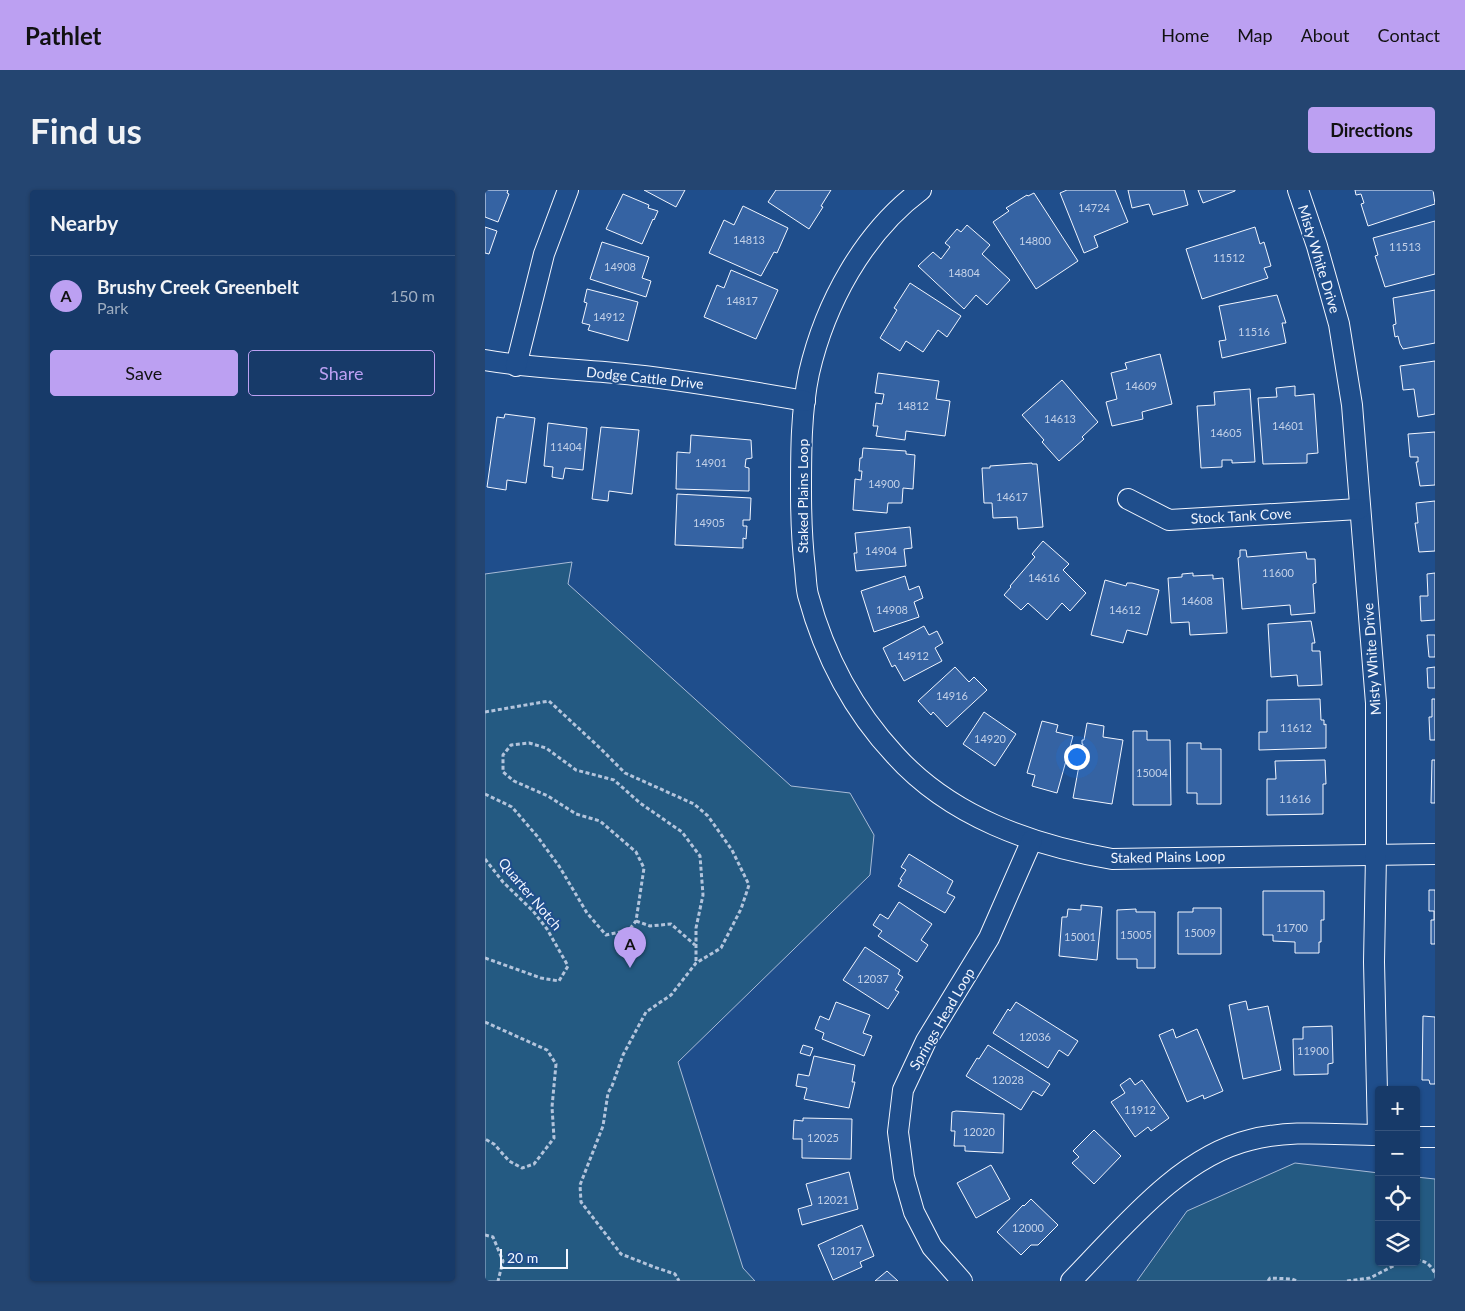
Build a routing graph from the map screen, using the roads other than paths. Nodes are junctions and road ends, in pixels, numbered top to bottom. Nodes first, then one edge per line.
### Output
1 (568, 190) edge
2 (921, 190) edge
3 (1298, 190) edge
4 (485, 360) edge
5 (516, 366) junction
6 (805, 401) junction
7 (1128, 499) dead end
8 (1359, 509) junction
9 (1032, 840) junction
10 (1435, 854) edge
11 (1376, 856) junction
12 (1378, 1131) edge
13 (1375, 1135) edge
14 (1420, 1137) edge
15 (1435, 1137) edge
16 (962, 1281) edge
17 (1071, 1281) edge

1 - 5 street
2 - 6 street, Staked Plains Loop
3 - 8 street, Misty White Drive
4 - 5 street, Dodge Cattle Drive
5 - 6 street, Dodge Cattle Drive
6 - 9 street, Staked Plains Loop
7 - 8 street, Stock Tank Cove
8 - 11 street, Misty White Drive
9 - 11 street, Staked Plains Loop
9 - 16 street, Springs Head Loop
10 - 11 street, Staked Plains Loop
11 - 12 street, Misty White Drive
13 - 17 street
14 - 15 street

